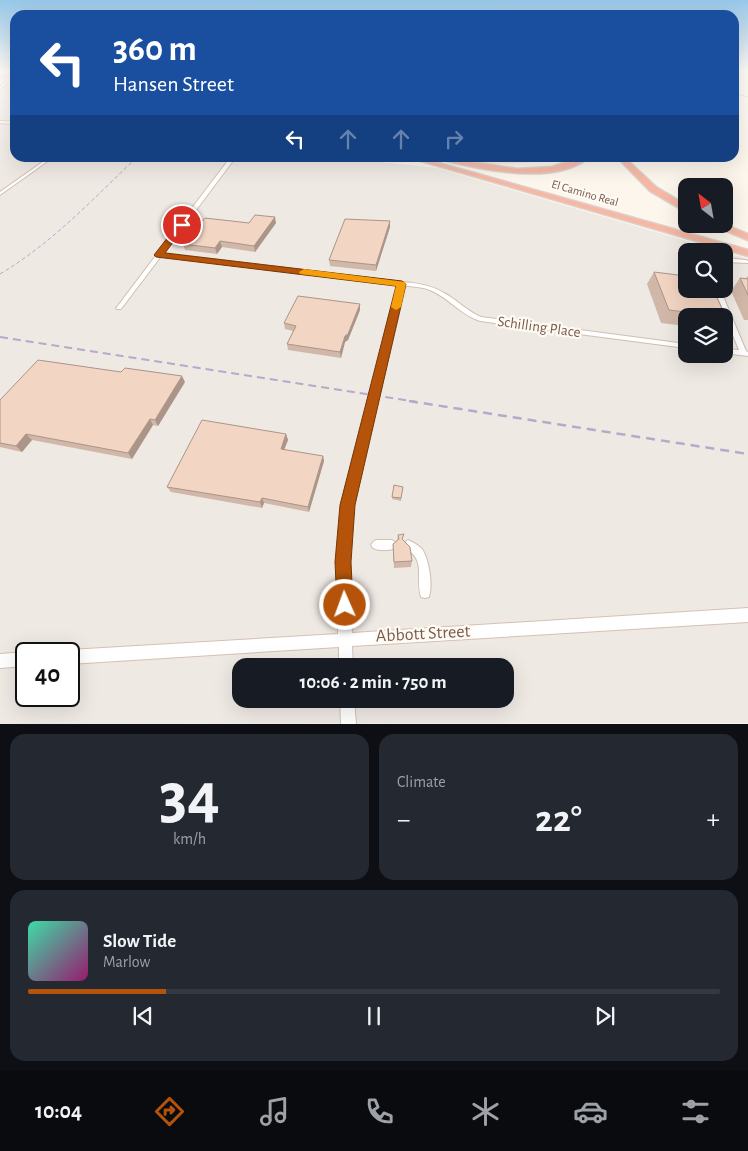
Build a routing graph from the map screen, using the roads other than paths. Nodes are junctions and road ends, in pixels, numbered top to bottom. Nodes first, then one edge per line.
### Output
1 (44, 162) edge
2 (229, 162) edge
3 (235, 162) edge
4 (429, 162) edge
5 (452, 162) edge
6 (462, 162) edge
7 (572, 162) edge
8 (625, 162) edge
9 (222, 172) junction
10 (0, 194) edge
11 (678, 205) edge
12 (733, 232) edge
13 (748, 238) edge
14 (748, 245) edge
15 (748, 253) edge
16 (159, 255) junction
17 (733, 261) edge
18 (746, 262) dead end
19 (402, 284) junction
20 (721, 298) edge
21 (119, 308) dead end
22 (678, 345) edge
23 (733, 352) edge
24 (746, 354) edge
25 (376, 545) dead end
26 (392, 545) edge
27 (408, 545) edge
28 (425, 593) dead end
29 (748, 615) edge
30 (346, 639) junction
31 (80, 656) edge
32 (346, 658) edge
33 (15, 660) edge
34 (0, 661) edge
35 (348, 708) edge
36 (349, 724) edge

1 - 10 street
2 - 9 street
3 - 9 street
4 - 15 highway, El Camino Real
5 - 14 highway, El Camino Real
6 - 7 highway
8 - 11 highway
9 - 16 street
12 - 13 highway
16 - 19 street
16 - 21 street
17 - 18 street
19 - 22 street, Schilling Place
19 - 30 street
20 - 24 street
23 - 24 street
25 - 26 street
27 - 28 street
29 - 30 street, Abbott Street
30 - 31 street, Abbott Street
30 - 32 street
33 - 34 street
35 - 36 street

